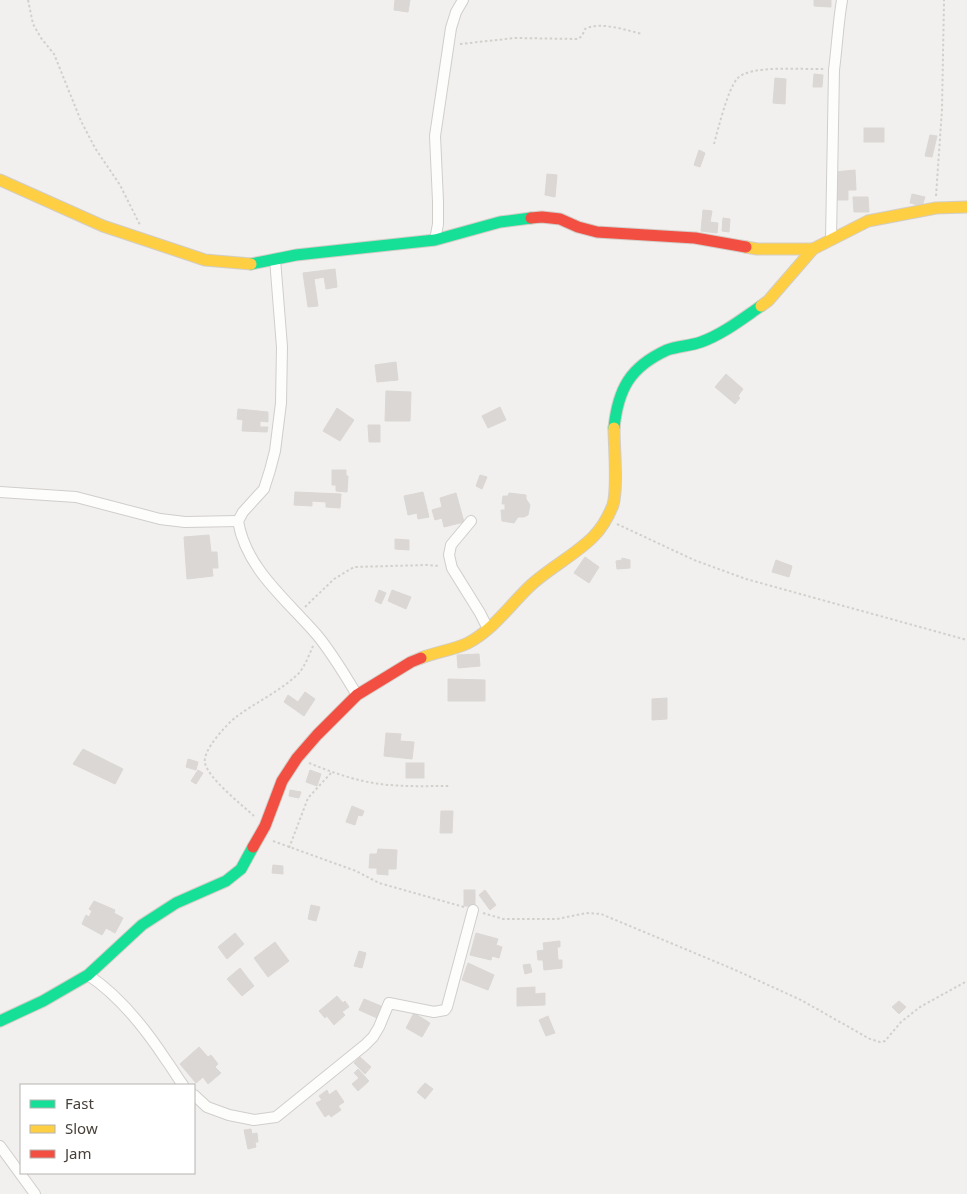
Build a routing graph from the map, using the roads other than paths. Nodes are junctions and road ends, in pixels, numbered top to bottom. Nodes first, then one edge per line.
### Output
1 (463, 0) edge
2 (842, 0) edge
3 (0, 180) edge
4 (967, 207) edge
5 (831, 239) junction
6 (435, 240) junction
7 (813, 249) junction
8 (275, 259) junction
9 (0, 492) edge
10 (238, 521) junction
11 (471, 521) dead end
12 (488, 629) junction
13 (357, 695) junction
14 (473, 910) road end
15 (88, 975) junction
16 (0, 1021) edge
17 (182, 1084) edge
18 (195, 1096) edge
19 (0, 1146) edge
20 (20, 1173) edge
21 (20, 1174) edge
22 (35, 1194) edge

1 - 6 street
2 - 5 street
3 - 8 street
4 - 5 street
5 - 7 street
6 - 7 street
6 - 8 street
7 - 12 street
8 - 10 street
9 - 10 street
10 - 13 street
11 - 12 street
12 - 13 street
13 - 15 street
14 - 18 street
15 - 16 street
15 - 17 street
19 - 20 street
21 - 22 street

